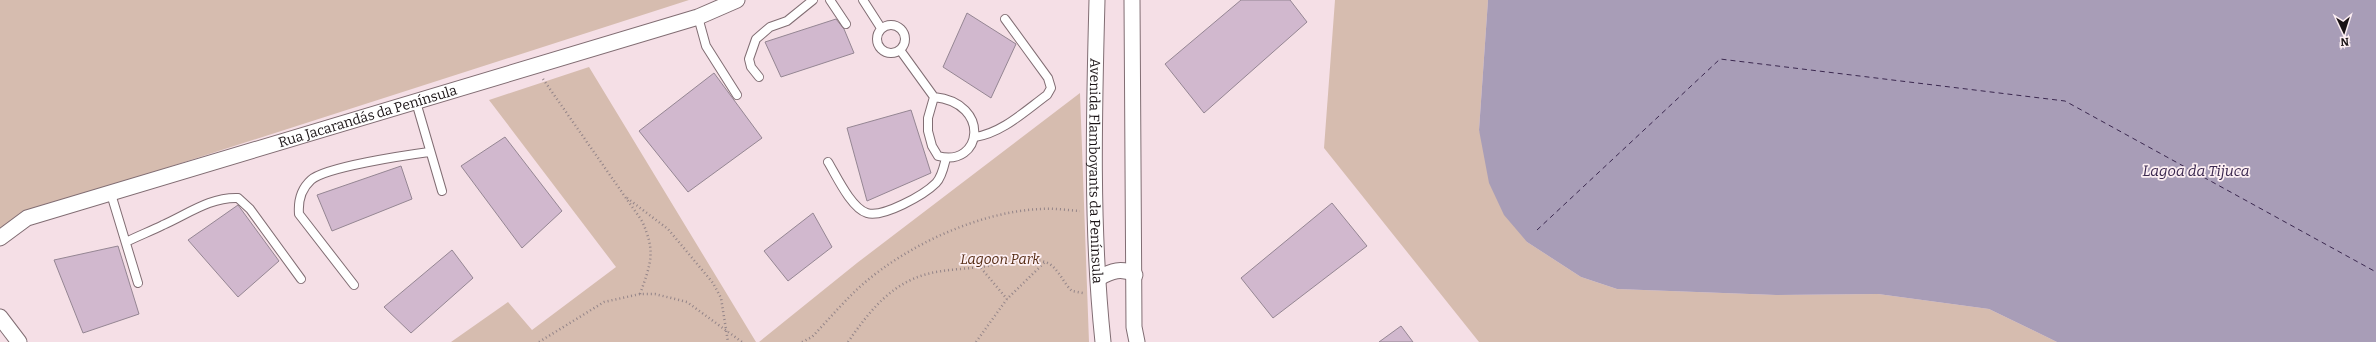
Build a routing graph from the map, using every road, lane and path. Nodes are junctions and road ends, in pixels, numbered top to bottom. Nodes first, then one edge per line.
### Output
1 (737, 0) edge
2 (813, 0) edge
3 (830, 0) edge
4 (863, 0) edge
5 (1097, 0) edge
6 (1132, 0) edge
7 (698, 17) junction
8 (1005, 19) dead end
9 (846, 24) dead end
10 (881, 28) junction
11 (900, 50) junction
12 (533, 65) junction
13 (758, 77) dead end
14 (737, 95) dead end
15 (934, 97) junction
16 (416, 102) junction
17 (975, 137) junction
18 (429, 152) junction
19 (946, 158) junction
20 (828, 162) dead end
21 (442, 190) dead end
22 (111, 194) junction
23 (624, 196) junction
24 (1096, 211) junction
25 (0, 238) edge
26 (126, 242) junction
27 (1045, 262) junction
28 (980, 267) junction
29 (1135, 275) junction
30 (301, 280) dead end
31 (138, 283) dead end
32 (354, 285) dead end
33 (1100, 285) junction
34 (640, 294) junction
35 (1007, 299) junction
36 (0, 317) edge
37 (727, 332) junction
38 (19, 342) edge
39 (539, 342) edge
40 (728, 342) edge
41 (742, 342) edge
42 (802, 342) edge
43 (848, 342) edge
44 (976, 342) edge
45 (1103, 342) edge
46 (1137, 342) edge

1 - 7 street, Rua Jacarandás da Península
2 - 13 lane
3 - 9 lane
4 - 10 lane
5 - 24 street, Avenida Flamboyants da Península
6 - 29 street
7 - 12 street, Rua Jacarandás da Península
7 - 14 lane
8 - 17 lane
10 - 11 lane
10 - 11 lane
11 - 15 lane
12 - 16 street, Rua Jacarandás da Península
12 - 23 path
15 - 17 lane
15 - 19 lane
16 - 18 lane
16 - 22 street, Rua Jacarandás da Península
17 - 19 lane
18 - 21 lane
18 - 32 lane
19 - 20 lane
22 - 25 street, Rua Jacarandás da Península
22 - 26 lane
23 - 34 path
23 - 37 path
24 - 33 street, Avenida Flamboyants da Península
24 - 42 path
26 - 30 lane
26 - 31 lane
27 - 28 path
27 - 33 path
27 - 35 path
28 - 35 path
28 - 43 path
29 - 33 street
29 - 46 street
33 - 45 street, Avenida Flamboyants da Península
34 - 37 path
34 - 39 path
35 - 44 path
36 - 38 street
37 - 40 path
37 - 41 path

